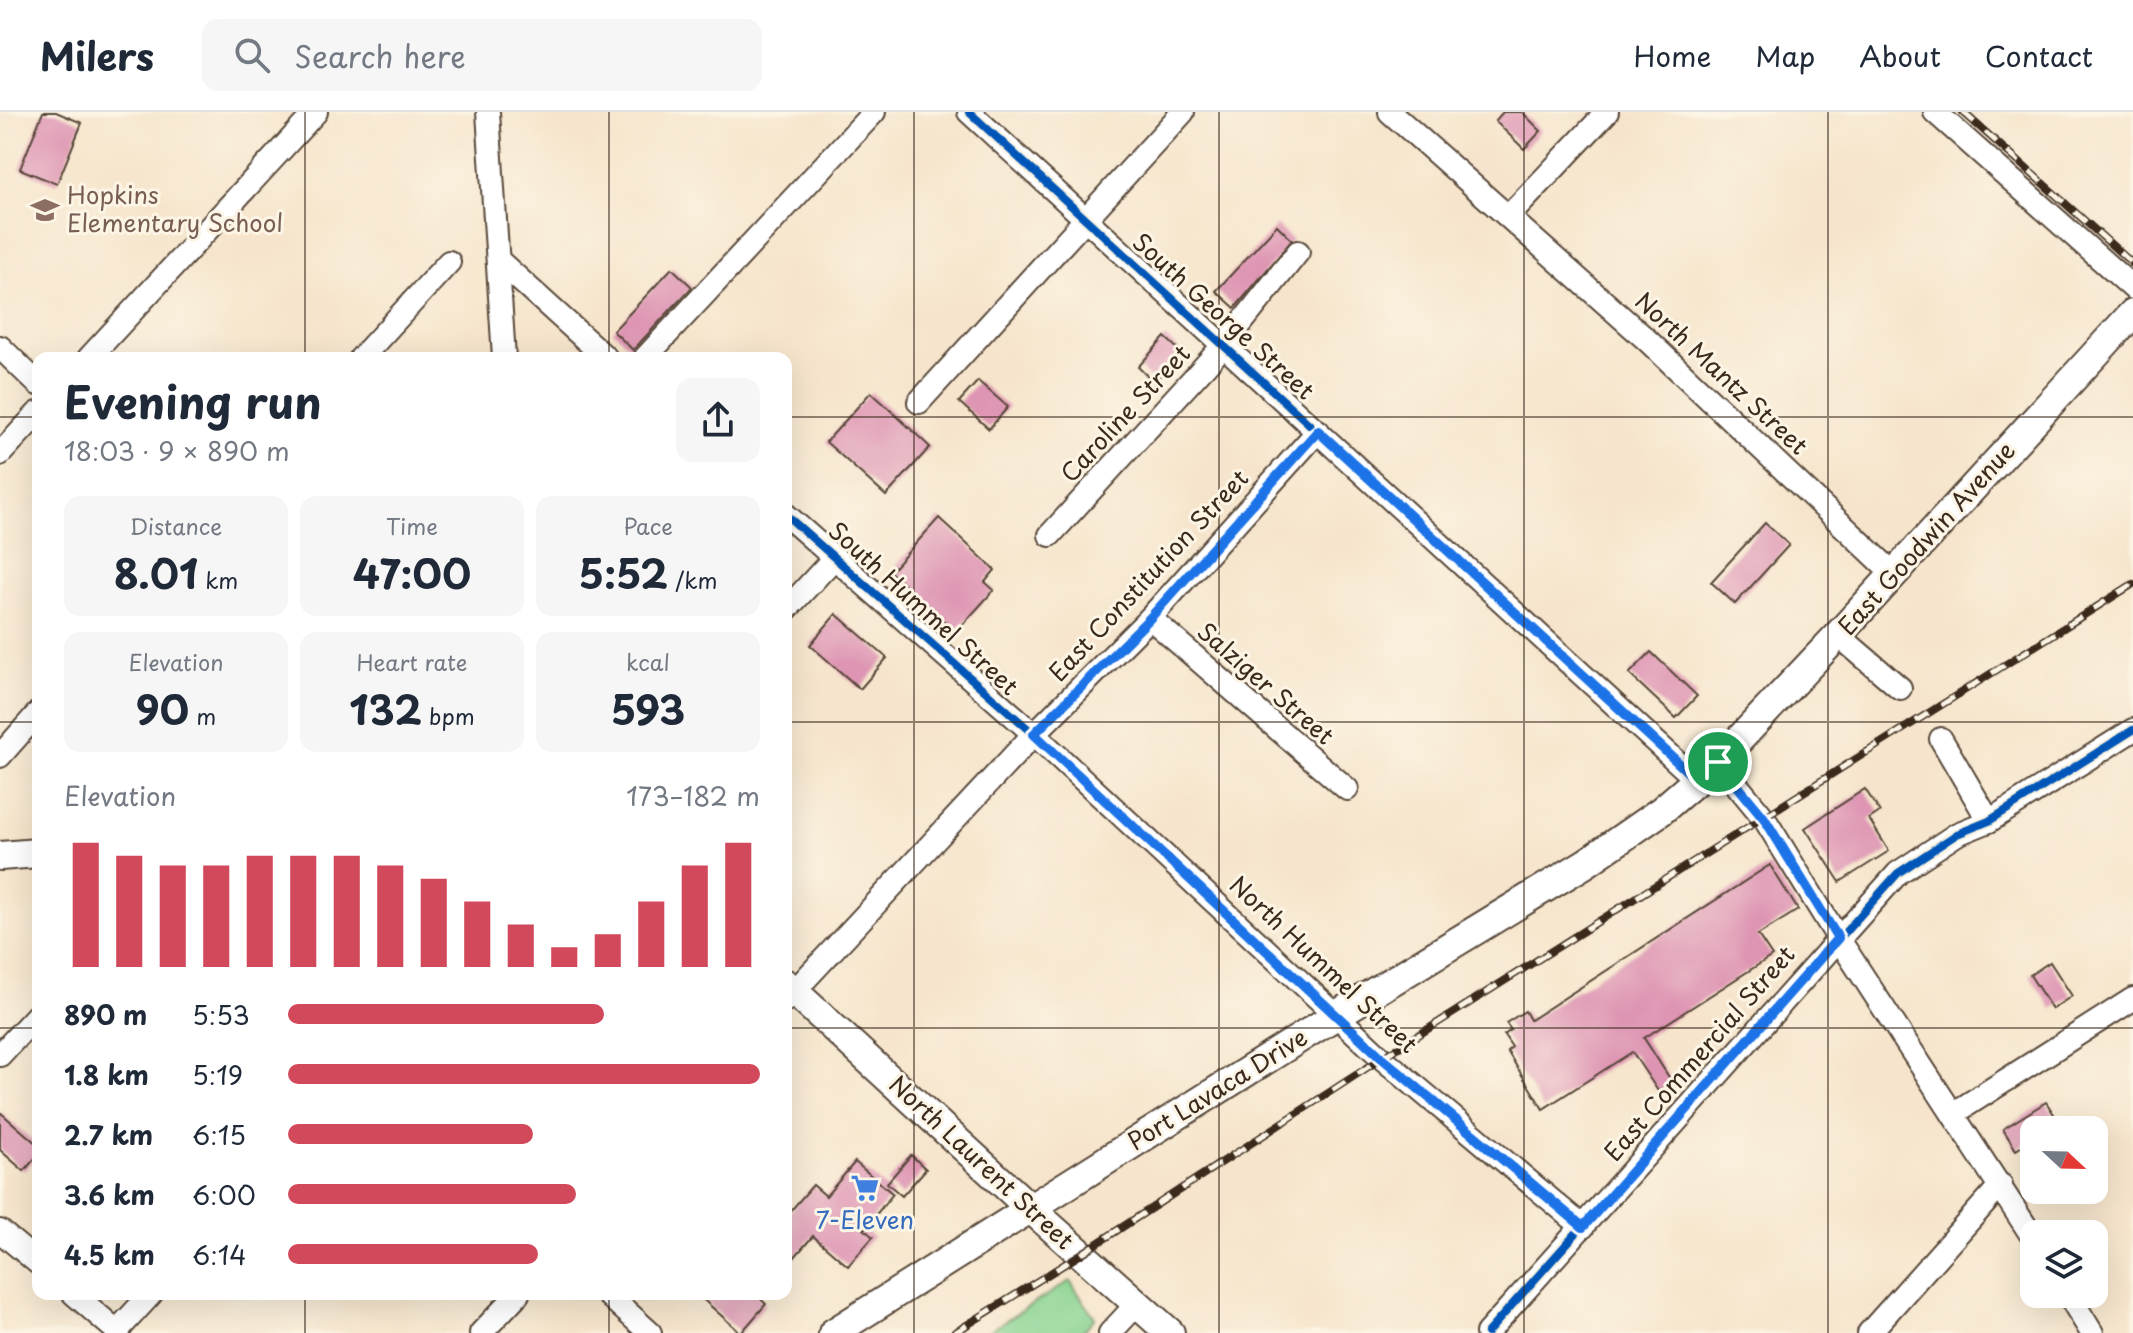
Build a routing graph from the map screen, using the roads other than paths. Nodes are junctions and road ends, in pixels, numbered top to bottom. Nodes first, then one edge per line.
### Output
1 (316, 112) edge
2 (488, 112) edge
3 (874, 112) edge
4 (969, 112) edge
5 (1183, 112) edge
6 (1390, 112) edge
7 (1935, 112) edge
8 (1600, 114) edge
9 (1509, 216) junction
10 (1086, 219) junction
11 (1298, 252) dead end
12 (499, 261) junction
13 (449, 262) dead end
14 (2133, 288) edge
15 (2133, 313) edge
16 (1224, 345) junction
17 (0, 347) edge
18 (95, 352) edge
19 (366, 352) edge
20 (504, 352) edge
21 (599, 352) edge
22 (651, 352) edge
23 (32, 378) edge
24 (919, 402) dead end
25 (32, 419) edge
26 (1318, 431) junction
27 (0, 454) edge
28 (792, 520) edge
29 (1050, 535) dead end
30 (835, 557) junction
31 (1894, 574) junction
32 (792, 604) edge
33 (1150, 618) junction
34 (1838, 635) junction
35 (1900, 688) dead end
36 (32, 720) edge
37 (2133, 730) edge
38 (1034, 734) junction
39 (1941, 739) dead end
40 (0, 756) edge
41 (1708, 771) junction
42 (1347, 789) dead end
43 (1989, 821) junction
44 (32, 853) edge
45 (0, 856) edge
46 (1838, 938) junction
47 (792, 988) edge
48 (792, 994) edge
49 (2133, 999) edge
50 (1338, 1014) junction
51 (32, 1020) edge
52 (0, 1055) edge
53 (1953, 1114) junction
54 (2001, 1185) junction
55 (1031, 1209) junction
56 (2022, 1220) edge
57 (1583, 1227) junction
58 (0, 1231) edge
59 (32, 1258) edge
60 (81, 1300) edge
61 (146, 1300) edge
62 (512, 1300) edge
63 (614, 1300) edge
64 (1137, 1304) junction
65 (2077, 1308) edge
66 (118, 1332) edge
67 (481, 1333) edge
68 (650, 1333) edge
69 (833, 1333) edge
70 (1110, 1333) edge
71 (1170, 1333) edge
72 (1487, 1333) edge
73 (1869, 1333) edge
74 (2092, 1333) edge

1 - 18 street
2 - 12 street
3 - 22 street
4 - 10 street, South George Street
5 - 10 street
6 - 9 street, North Mantz Street
7 - 14 street
8 - 9 street
9 - 31 street, North Mantz Street
10 - 16 street, South George Street
10 - 24 street
11 - 16 street, Caroline Street
12 - 20 street
12 - 21 street
13 - 19 street
15 - 31 main road, East Goodwin Avenue
16 - 26 street, South George Street
16 - 29 street, Caroline Street
17 - 23 street
25 - 27 street
26 - 33 street, East Constitution Street
26 - 41 street, South George Street
28 - 30 street, South Hummel Street
30 - 32 street
30 - 38 street, South Hummel Street
31 - 34 main road, East Goodwin Avenue
33 - 38 street, East Constitution Street
33 - 42 street, Salziger Street
34 - 35 street
34 - 41 main road, East Goodwin Avenue
36 - 40 street
37 - 43 street, East Commercial Street
38 - 47 street, East Constitution Street
38 - 50 street, North Hummel Street
39 - 43 street
41 - 46 street, South George Street
41 - 50 main road, Port Lavaca Drive
43 - 46 street, East Commercial Street
44 - 45 main road
46 - 53 street, South George Street
46 - 57 street, East Commercial Street
48 - 55 main road, North Laurent Street
49 - 53 street
50 - 55 main road, Port Lavaca Drive
50 - 57 street, North Hummel Street
51 - 52 street
53 - 54 street, South George Street
54 - 56 street, South George Street
54 - 73 street
55 - 64 main road, North Laurent Street
55 - 69 main road, Port Lavaca Drive
57 - 72 street, East Commercial Street
58 - 59 street
60 - 66 street
61 - 66 street
62 - 67 street
63 - 68 street
64 - 70 street
64 - 71 main road, North Laurent Street
65 - 74 street

